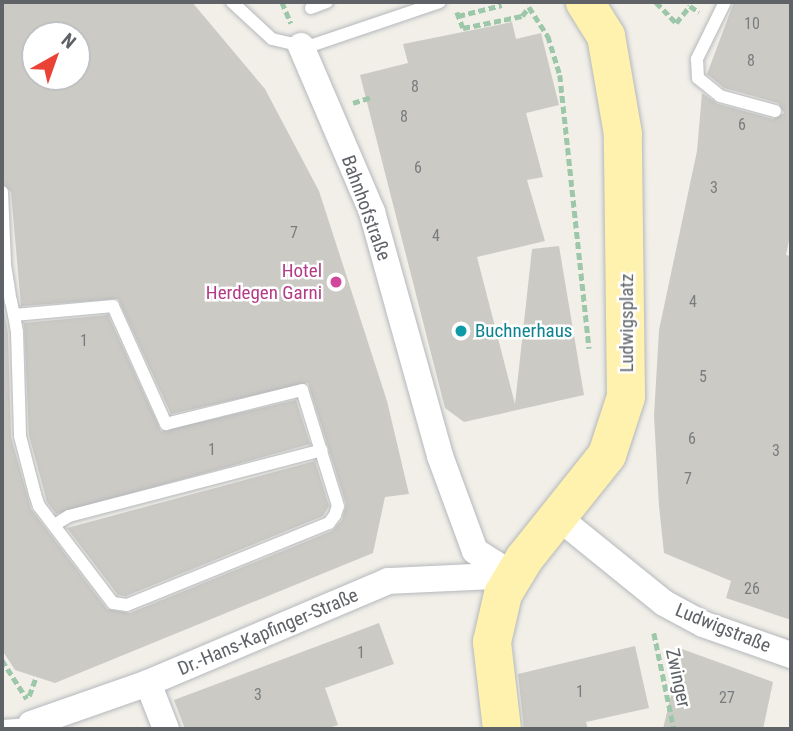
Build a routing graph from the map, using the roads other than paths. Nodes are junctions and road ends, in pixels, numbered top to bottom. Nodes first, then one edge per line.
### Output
1 (232, 2) edge
2 (327, 2) edge
3 (440, 2) edge
4 (585, 2) edge
5 (725, 2) edge
6 (311, 8) dead end
7 (301, 46) junction
8 (775, 111) dead end
9 (2, 192) edge
10 (3, 225) edge
11 (14, 315) junction
12 (322, 450) junction
13 (559, 518) junction
14 (56, 524) junction
15 (513, 575) junction
16 (791, 655) edge
17 (148, 683) junction
18 (31, 724) joint
19 (2, 726) edge
20 (166, 729) edge
21 (502, 729) edge

1 - 7 lane
2 - 6 lane
3 - 7 lane
4 - 13 main road, Ludwigsplatz
5 - 8 lane
7 - 15 street, Bahnhofstraße
9 - 10 lane
10 - 11 lane
11 - 12 lane
11 - 14 lane
12 - 14 lane
12 - 14 lane
13 - 15 main road, Ludwigsplatz
13 - 16 street, Ludwigstraße
15 - 17 street, Dr.-Hans-Kapfinger-Straße
15 - 21 main road, Ludwigsplatz
17 - 18 street, Dr.-Hans-Kapfinger-Straße
17 - 20 street
18 - 19 lane

